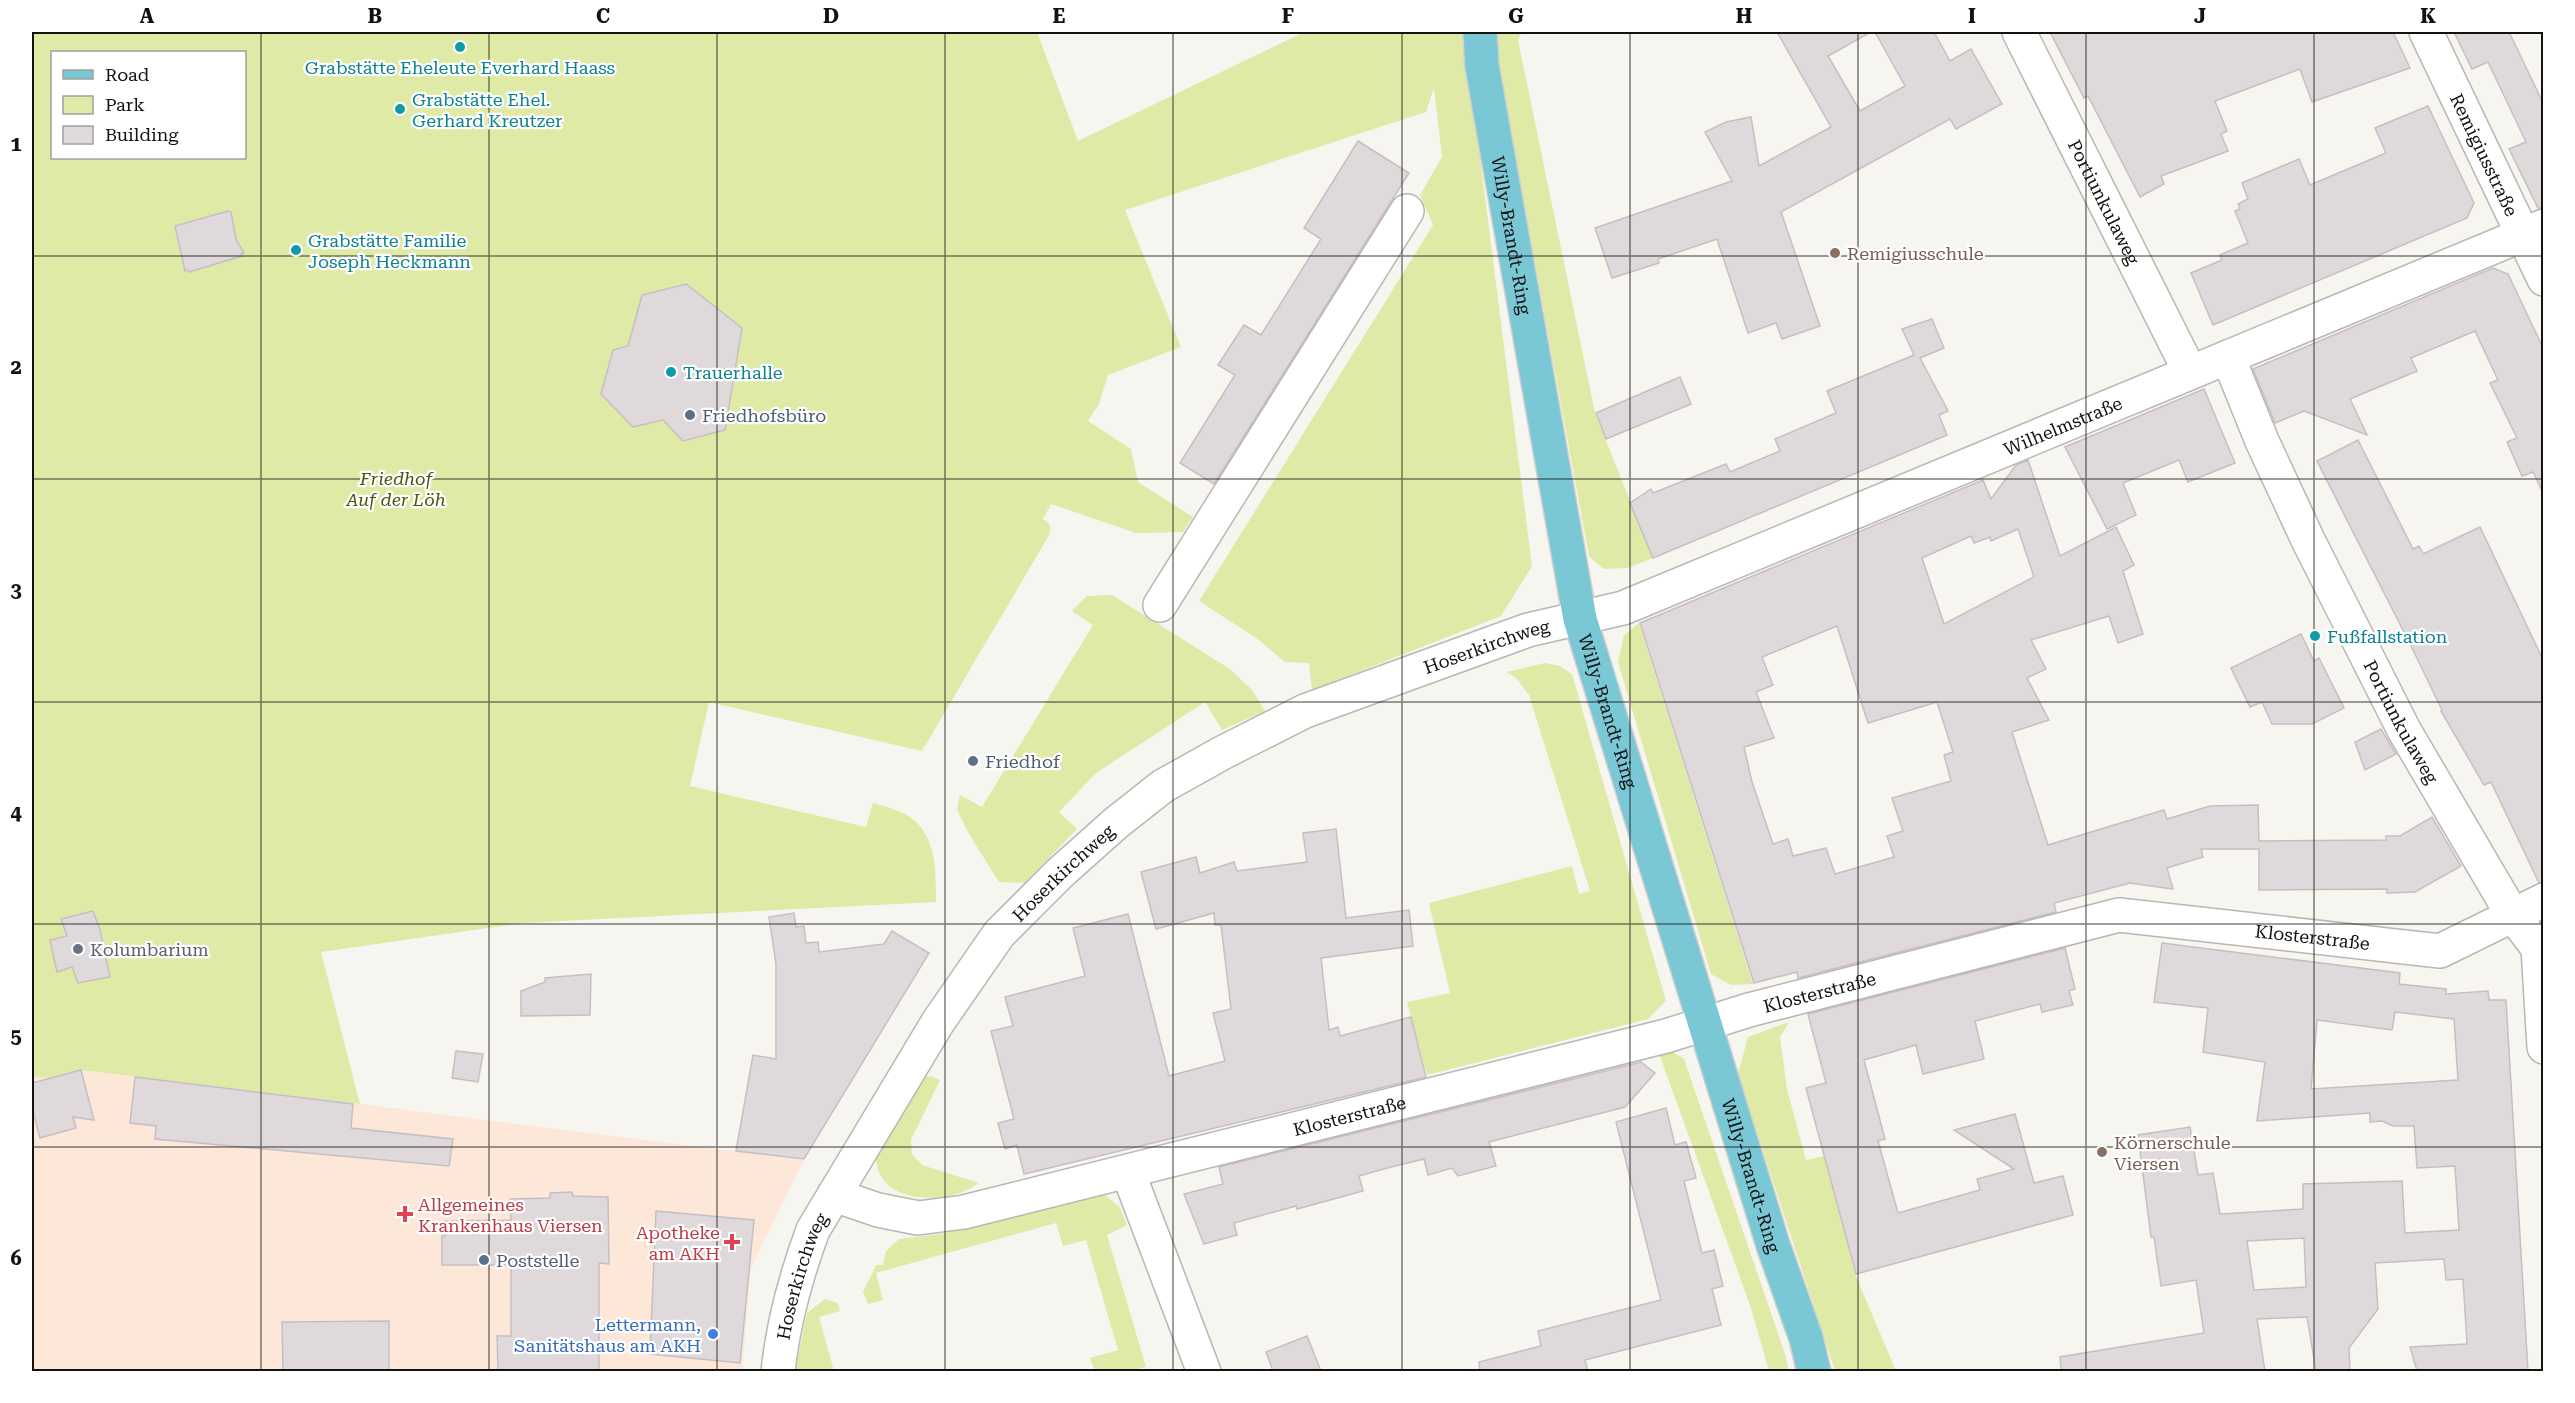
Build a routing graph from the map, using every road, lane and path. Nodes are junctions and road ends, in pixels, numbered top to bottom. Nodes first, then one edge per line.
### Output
1 (1480, 32) edge
2 (2019, 32) edge
3 (2426, 32) edge
4 (1407, 211) dead end
5 (2534, 230) edge
6 (2544, 279) edge
7 (2228, 357) junction
8 (2190, 372) junction
9 (1160, 605) dead end
10 (1580, 619) junction
11 (2544, 900) edge
12 (2512, 914) junction
13 (2541, 951) edge
14 (1706, 1024) junction
15 (2544, 1047) edge
16 (1128, 1172) junction
17 (834, 1195) junction
18 (778, 1371) edge
19 (1204, 1371) edge
20 (1814, 1371) edge

1 - 10 main road, Willy-Brandt-Ring
2 - 8 street, Portiunkulaweg
3 - 5 street, Remigiusstraße
4 - 9 street
5 - 6 street, Remigiusstraße
5 - 7 street, Wilhelmstraße
7 - 8 street, Wilhelmstraße
7 - 12 street, Portiunkulaweg
8 - 10 street, Wilhelmstraße
10 - 14 main road, Willy-Brandt-Ring
10 - 17 street, Hoserkirchweg
11 - 12 street, Klosterstraße
12 - 13 street, Portiunkulaweg
12 - 14 street, Klosterstraße
13 - 15 street
14 - 16 street, Klosterstraße
14 - 20 main road, Willy-Brandt-Ring
16 - 17 street, Klosterstraße
16 - 19 street
17 - 18 street, Hoserkirchweg

